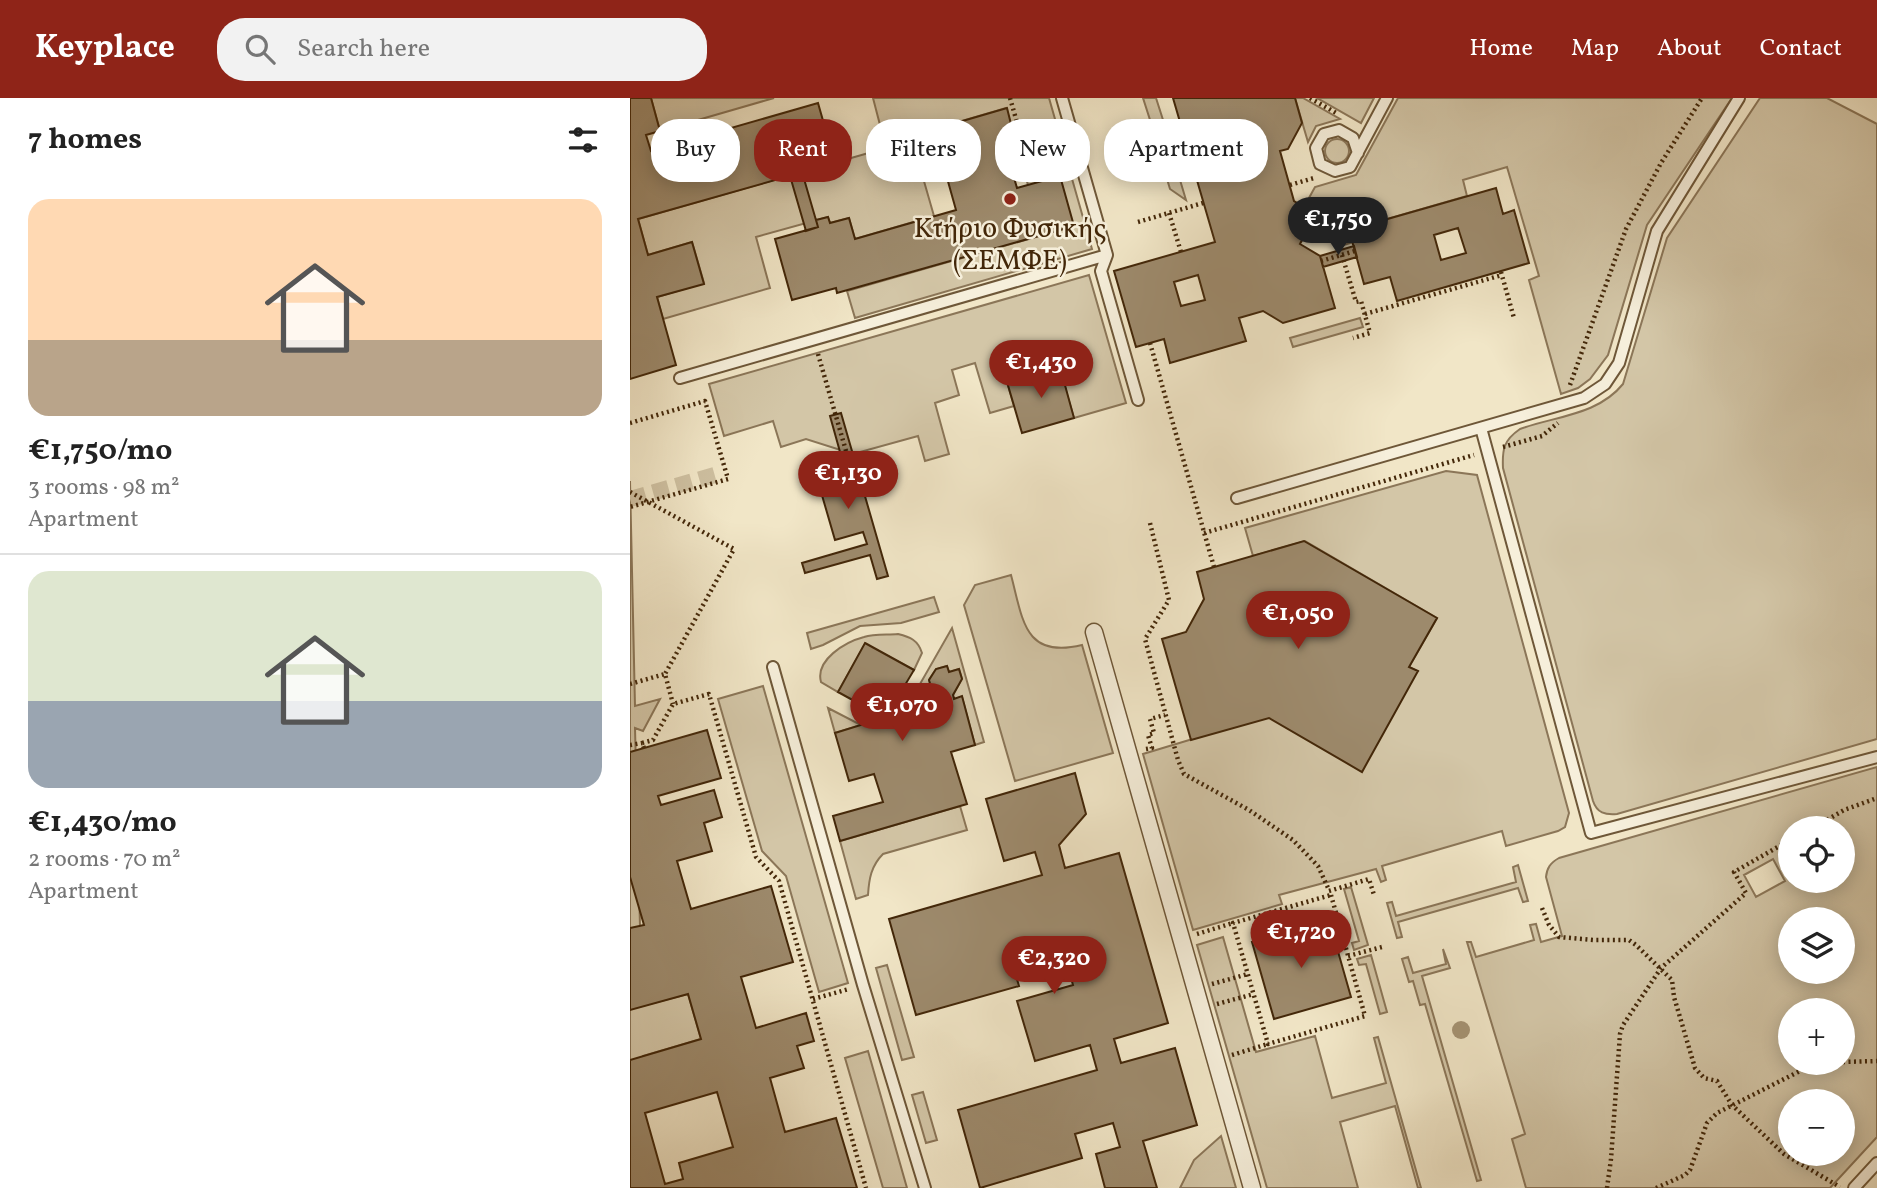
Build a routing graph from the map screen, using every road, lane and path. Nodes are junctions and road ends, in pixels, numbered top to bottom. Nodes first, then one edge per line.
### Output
1 (1010, 98) edge
2 (1062, 98) edge
3 (1387, 98) edge
4 (1702, 98) edge
5 (1739, 98) edge
6 (1016, 119) edge
7 (1068, 119) edge
8 (1358, 153) dead end
9 (1086, 182) edge
10 (1203, 203) dead end
11 (1173, 212) junction
12 (1138, 222) dead end
13 (1355, 251) dead end
14 (1181, 252) dead end
15 (1107, 255) junction
16 (1342, 255) junction
17 (1321, 261) dead end
18 (1365, 314) junction
19 (1514, 318) dead end
20 (1353, 338) dead end
21 (814, 339) junction
22 (1150, 343) dead end
23 (685, 377) dead end
24 (1138, 400) dead end
25 (1564, 404) junction
26 (630, 422) edge
27 (1481, 428) junction
28 (1487, 452) junction
29 (855, 482) dead end
30 (630, 492) edge
31 (1237, 498) dead end
32 (648, 502) junction
33 (630, 507) edge
34 (1150, 523) dead end
35 (1204, 533) junction
36 (1214, 567) dead end
37 (1094, 632) dead end
38 (773, 667) dead end
39 (665, 674) junction
40 (630, 684) edge
41 (673, 704) junction
42 (1165, 715) junction
43 (630, 745) edge
44 (1152, 748) dead end
45 (1877, 757) edge
46 (1877, 798) edge
47 (1834, 816) edge
48 (1778, 848) edge
49 (1330, 893) junction
50 (1374, 895) dead end
51 (1542, 908) dead end
52 (1233, 923) junction
53 (1181, 938) junction
54 (1382, 947) dead end
55 (1348, 956) junction
56 (1661, 968) junction
57 (1248, 974) junction
58 (863, 985) junction
59 (1196, 989) junction
60 (1254, 994) junction
61 (813, 999) junction
62 (1202, 1009) junction
63 (1268, 1044) junction
64 (1216, 1059) junction
65 (1877, 1061) edge
66 (1855, 1062) edge
67 (1792, 1075) edge
68 (1732, 1105) junction
69 (1877, 1163) edge
70 (1833, 1185) dead end
71 (866, 1188) edge
72 (925, 1188) edge
73 (1252, 1188) edge
74 (1606, 1188) edge
75 (1656, 1188) edge
76 (1854, 1188) edge

1 - 6 path
2 - 7 lane
3 - 8 lane
4 - 25 path
5 - 25 lane
9 - 15 lane
10 - 11 path
11 - 12 path
11 - 14 path
13 - 16 path
15 - 21 lane
15 - 24 lane
16 - 17 path
16 - 18 path
18 - 19 path
18 - 20 path
21 - 23 lane
21 - 29 path
22 - 35 path
25 - 27 lane
25 - 28 path
26 - 32 path
27 - 28 lane
27 - 31 lane
28 - 35 path
28 - 45 lane
30 - 32 path
32 - 33 path
32 - 39 path
34 - 42 path
35 - 36 path
37 - 53 street
38 - 58 lane
39 - 40 path
39 - 41 path
41 - 43 path
41 - 61 path
42 - 44 path
42 - 49 path
46 - 47 path
48 - 56 path
49 - 50 path
49 - 52 path
49 - 55 path
51 - 56 path
52 - 53 path
52 - 57 path
53 - 59 street
54 - 55 path
55 - 63 path
56 - 68 path
56 - 74 path
57 - 59 path
57 - 60 path
58 - 61 path
58 - 72 lane
59 - 62 street
60 - 62 path
60 - 63 path
61 - 71 path
62 - 64 street
63 - 64 path
64 - 73 street
65 - 66 path
67 - 68 path
68 - 70 path
68 - 75 path
69 - 76 lane

